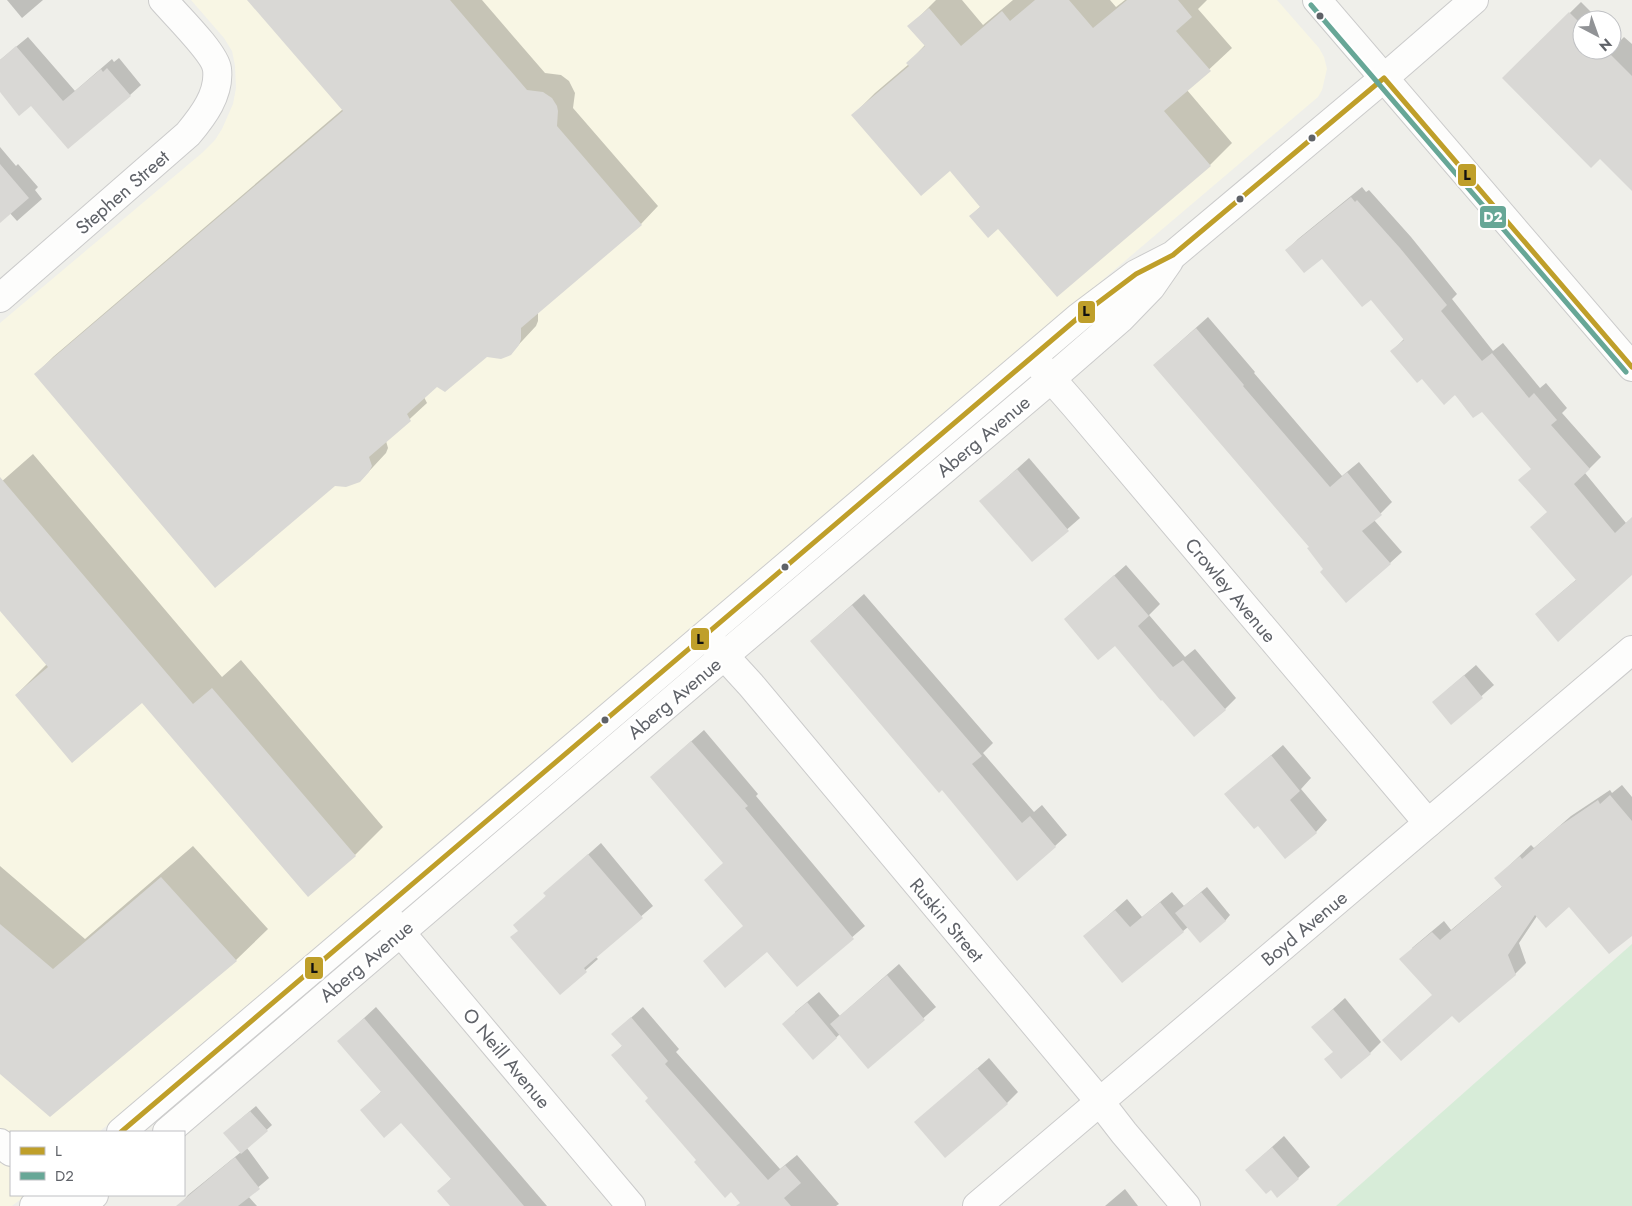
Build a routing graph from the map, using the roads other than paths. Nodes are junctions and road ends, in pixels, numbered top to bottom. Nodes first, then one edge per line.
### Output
1 (163, 0) edge
2 (1317, 0) edge
3 (1474, 0) edge
4 (1384, 78) junction
5 (1173, 255) junction
6 (0, 298) edge
7 (1032, 358) junction
8 (1632, 367) edge
9 (1051, 379) junction
10 (706, 635) junction
11 (1632, 650) edge
12 (724, 656) junction
13 (1428, 823) junction
14 (383, 910) junction
15 (401, 932) junction
16 (1100, 1102) junction
17 (122, 1131) edge
18 (167, 1131) edge
19 (0, 1143) edge
20 (10, 1151) edge
21 (46, 1196) edge
22 (61, 1196) edge
23 (93, 1196) edge
24 (34, 1206) edge
25 (71, 1206) edge
26 (80, 1206) edge
27 (631, 1206) edge
28 (977, 1206) edge
29 (1186, 1206) edge

1 - 6 street, Stephen Street
2 - 4 street
3 - 4 street, Aberg Avenue
4 - 5 street, Aberg Avenue
4 - 8 street
5 - 7 street, Aberg Avenue
5 - 9 street, Aberg Avenue
7 - 9 street, Crowley Avenue
7 - 10 street, Aberg Avenue
9 - 12 street, Aberg Avenue
9 - 13 street, Crowley Avenue
10 - 12 street, Ruskin Street
10 - 14 street, Aberg Avenue
11 - 13 street, Boyd Avenue
12 - 15 street, Aberg Avenue
12 - 16 street, Ruskin Street
13 - 16 street, Boyd Avenue
14 - 15 street, O Neill Avenue
14 - 17 street, Aberg Avenue
15 - 18 street, Aberg Avenue
15 - 27 street, O Neill Avenue
16 - 28 street, Boyd Avenue
16 - 29 street, Ruskin Street
19 - 20 street
21 - 24 street
22 - 25 street
23 - 26 street

